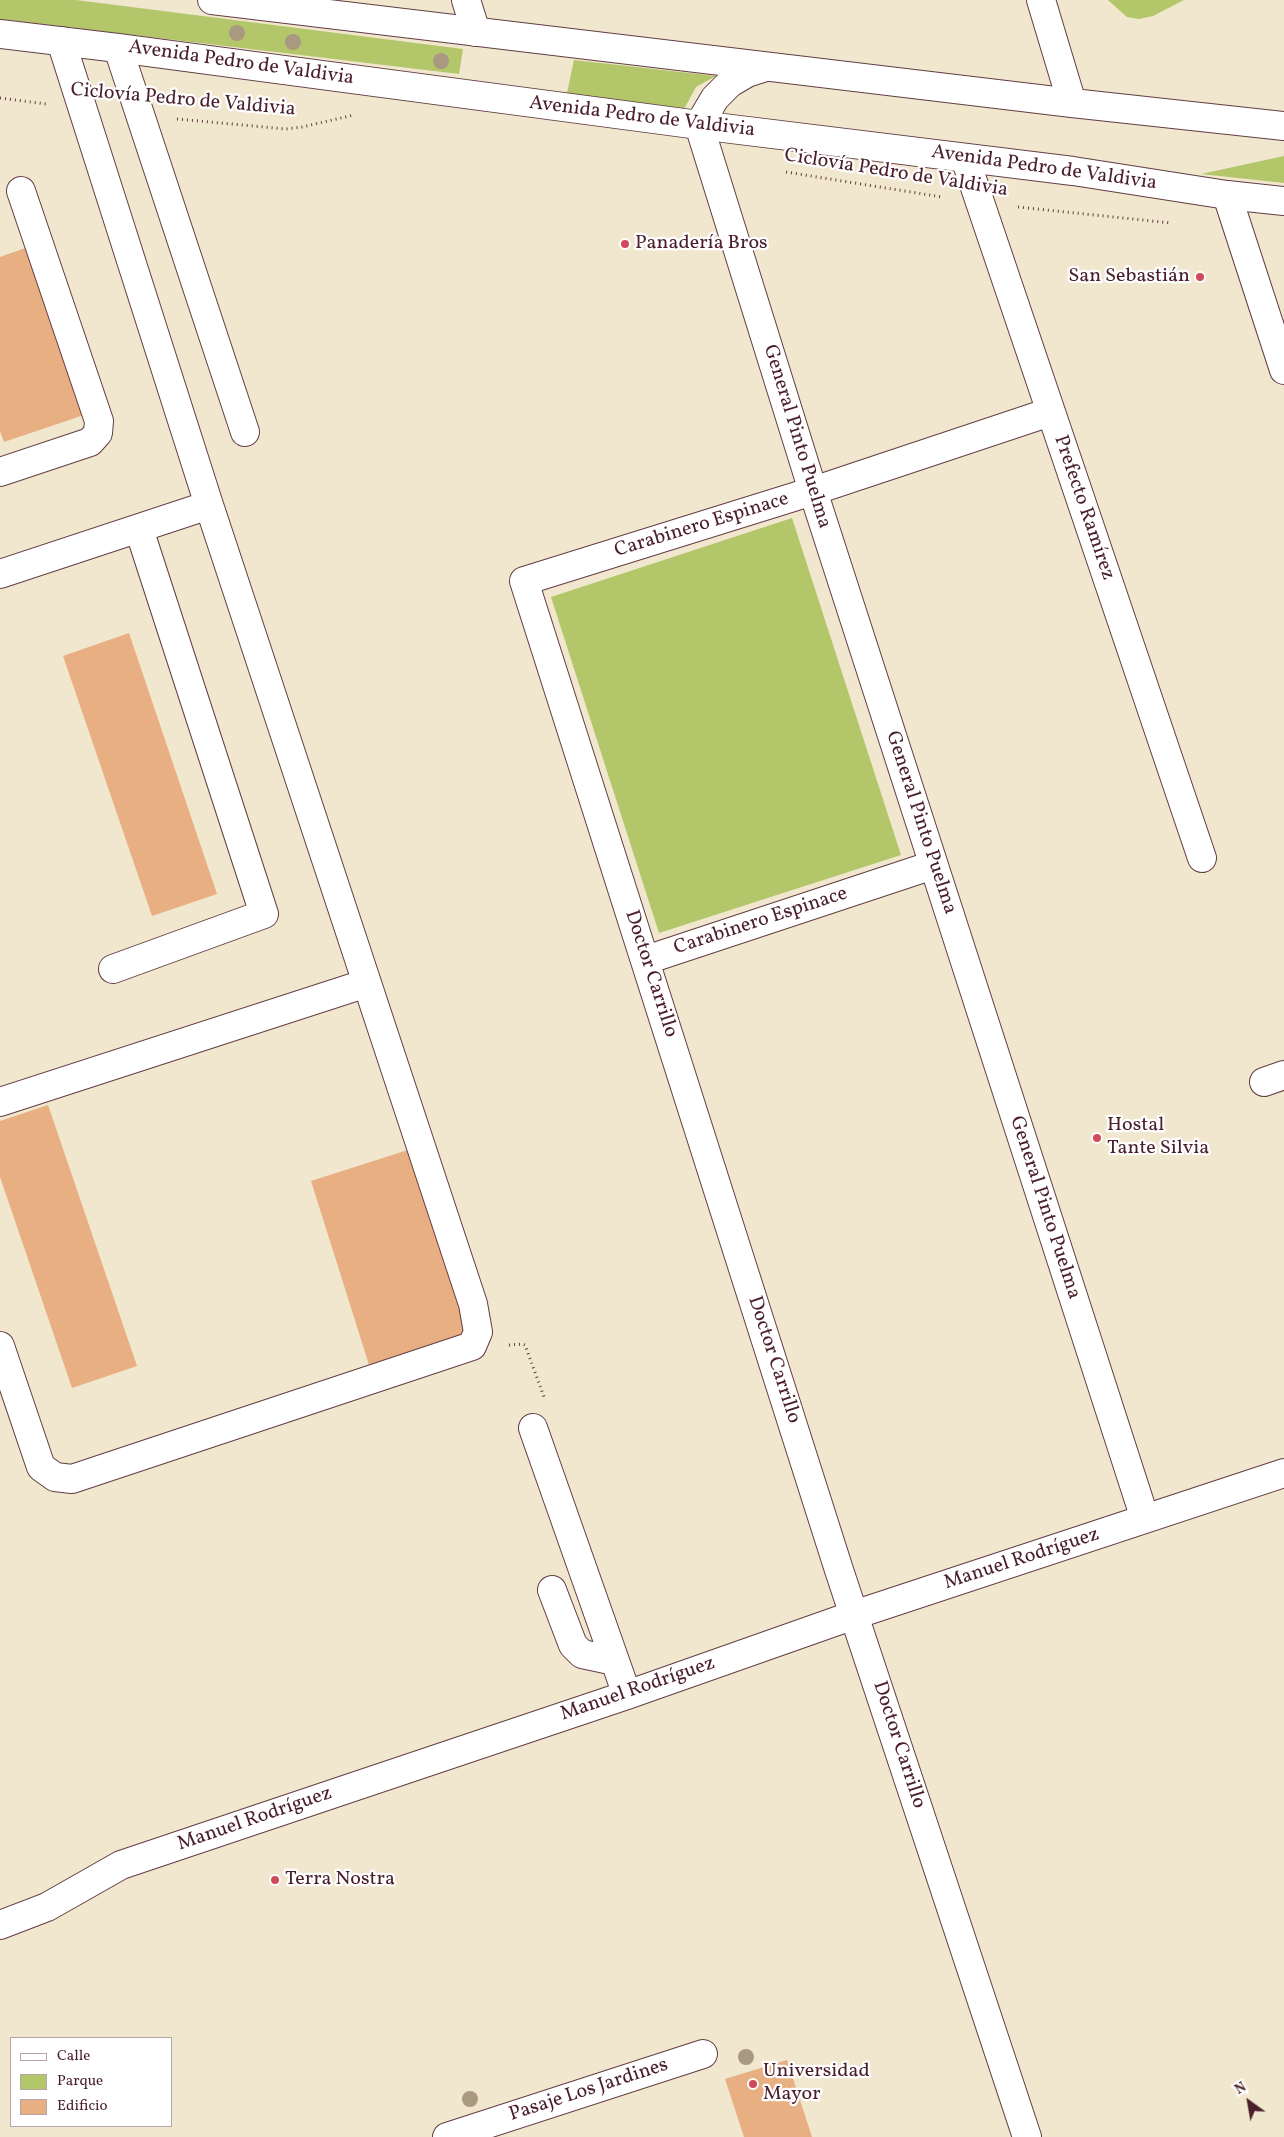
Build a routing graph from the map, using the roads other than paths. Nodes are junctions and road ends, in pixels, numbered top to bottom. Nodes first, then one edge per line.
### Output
1 (212, 0) edge
2 (466, 0) edge
3 (1041, 0) edge
4 (321, 6) edge
5 (476, 32) junction
6 (0, 34) edge
7 (62, 41) junction
8 (118, 48) junction
9 (766, 67) junction
10 (1072, 103) junction
11 (699, 125) junction
12 (1284, 126) edge
13 (965, 158) junction
14 (21, 191) dead end
15 (1227, 195) junction
16 (1284, 201) edge
17 (1284, 370) edge
18 (1050, 412) junction
19 (245, 432) dead end
20 (0, 472) edge
21 (813, 491) junction
22 (210, 505) junction
23 (139, 529) junction
24 (0, 574) edge
25 (524, 581) joint
26 (1202, 858) dead end
27 (933, 865) junction
28 (646, 960) junction
29 (113, 970) dead end
30 (367, 984) junction
31 (0, 1102) edge
32 (0, 1346) edge
33 (533, 1428) dead end
34 (1284, 1473) edge
35 (1145, 1519) junction
36 (552, 1590) dead end
37 (854, 1615) junction
38 (615, 1661) junction
39 (627, 1695) junction
40 (0, 1925) edge
41 (703, 2054) dead end
42 (447, 2137) edge
43 (1027, 2137) edge

1 - 4 street
2 - 5 street
3 - 10 street
4 - 5 street
5 - 9 street
6 - 7 street, Avenida Pedro de Valdivia
7 - 8 street, Avenida Pedro de Valdivia
7 - 22 street
8 - 11 street, Avenida Pedro de Valdivia
8 - 19 street
9 - 10 street
9 - 11 street
10 - 12 street
11 - 13 street, Avenida Pedro de Valdivia
11 - 21 street, General Pinto Puelma
13 - 15 street, Avenida Pedro de Valdivia
13 - 18 street, Prefecto Ramírez
14 - 20 street
15 - 16 street, Avenida Pedro de Valdivia
15 - 17 street
18 - 21 street, Carabinero Espinace
18 - 26 street, Prefecto Ramírez
21 - 25 street, Carabinero Espinace
21 - 27 street, General Pinto Puelma
22 - 23 street
22 - 30 street
23 - 24 street
23 - 29 street
25 - 28 street, Doctor Carrillo
27 - 28 street, Carabinero Espinace
27 - 35 street, General Pinto Puelma
28 - 37 street, Doctor Carrillo
30 - 31 street
30 - 32 street
33 - 38 street
34 - 35 street, Manuel Rodríguez
35 - 37 street, Manuel Rodríguez
36 - 38 street
37 - 39 street, Manuel Rodríguez
37 - 43 street, Doctor Carrillo
38 - 39 street
39 - 40 street, Manuel Rodríguez
41 - 42 street, Pasaje Los Jardines

